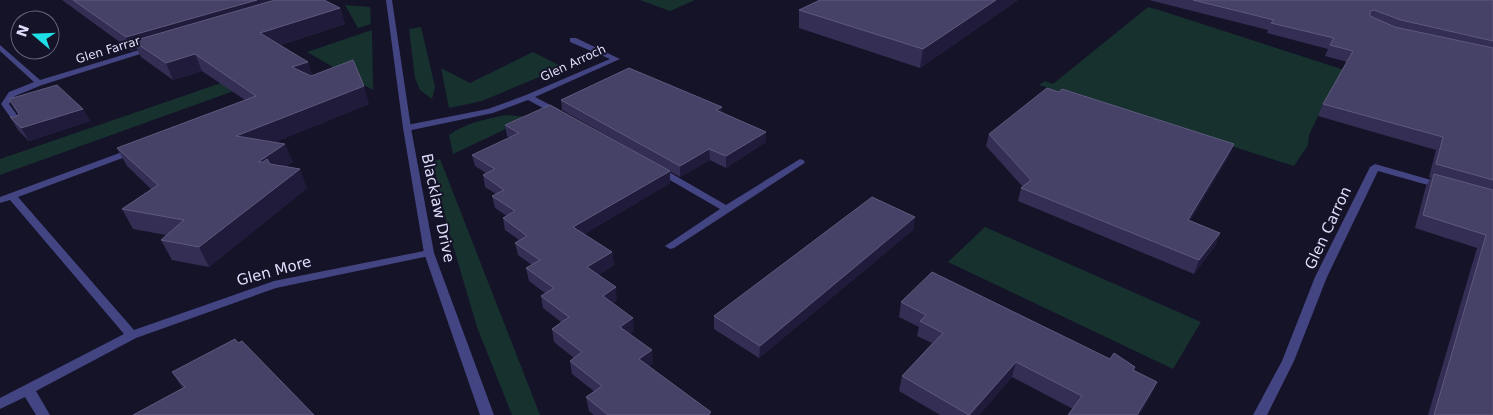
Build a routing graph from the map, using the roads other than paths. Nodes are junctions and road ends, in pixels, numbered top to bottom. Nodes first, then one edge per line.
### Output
1 (389, 0) edge
2 (573, 40) dead end
3 (0, 47) edge
4 (158, 47) edge
5 (39, 83) junction
6 (529, 97) junction
7 (563, 116) edge
8 (21, 126) edge
9 (407, 128) junction
10 (142, 147) edge
11 (800, 162) dead end
12 (649, 164) edge
13 (1457, 190) edge
14 (12, 196) junction
15 (0, 200) edge
16 (726, 209) junction
17 (670, 246) dead end
18 (429, 253) junction
19 (132, 335) junction
20 (28, 390) junction
21 (0, 404) edge
22 (43, 415) edge
23 (487, 415) edge
24 (1260, 415) edge

1 - 9 street, Blacklaw Drive
2 - 6 street, Glen Arroch
3 - 5 street
4 - 5 street, Glen Farrar
5 - 8 street, Glen Farrar
6 - 7 street, Glen Arroch
6 - 9 street, Glen Arroch
9 - 18 street, Blacklaw Drive
10 - 14 street
11 - 16 street
12 - 16 street
13 - 24 street, Glen Carron
14 - 15 street
14 - 19 street
16 - 17 street
18 - 19 street, Glen More
18 - 23 street, Blacklaw Drive
19 - 20 street, Glen More
20 - 21 street, Glen More
20 - 22 street

